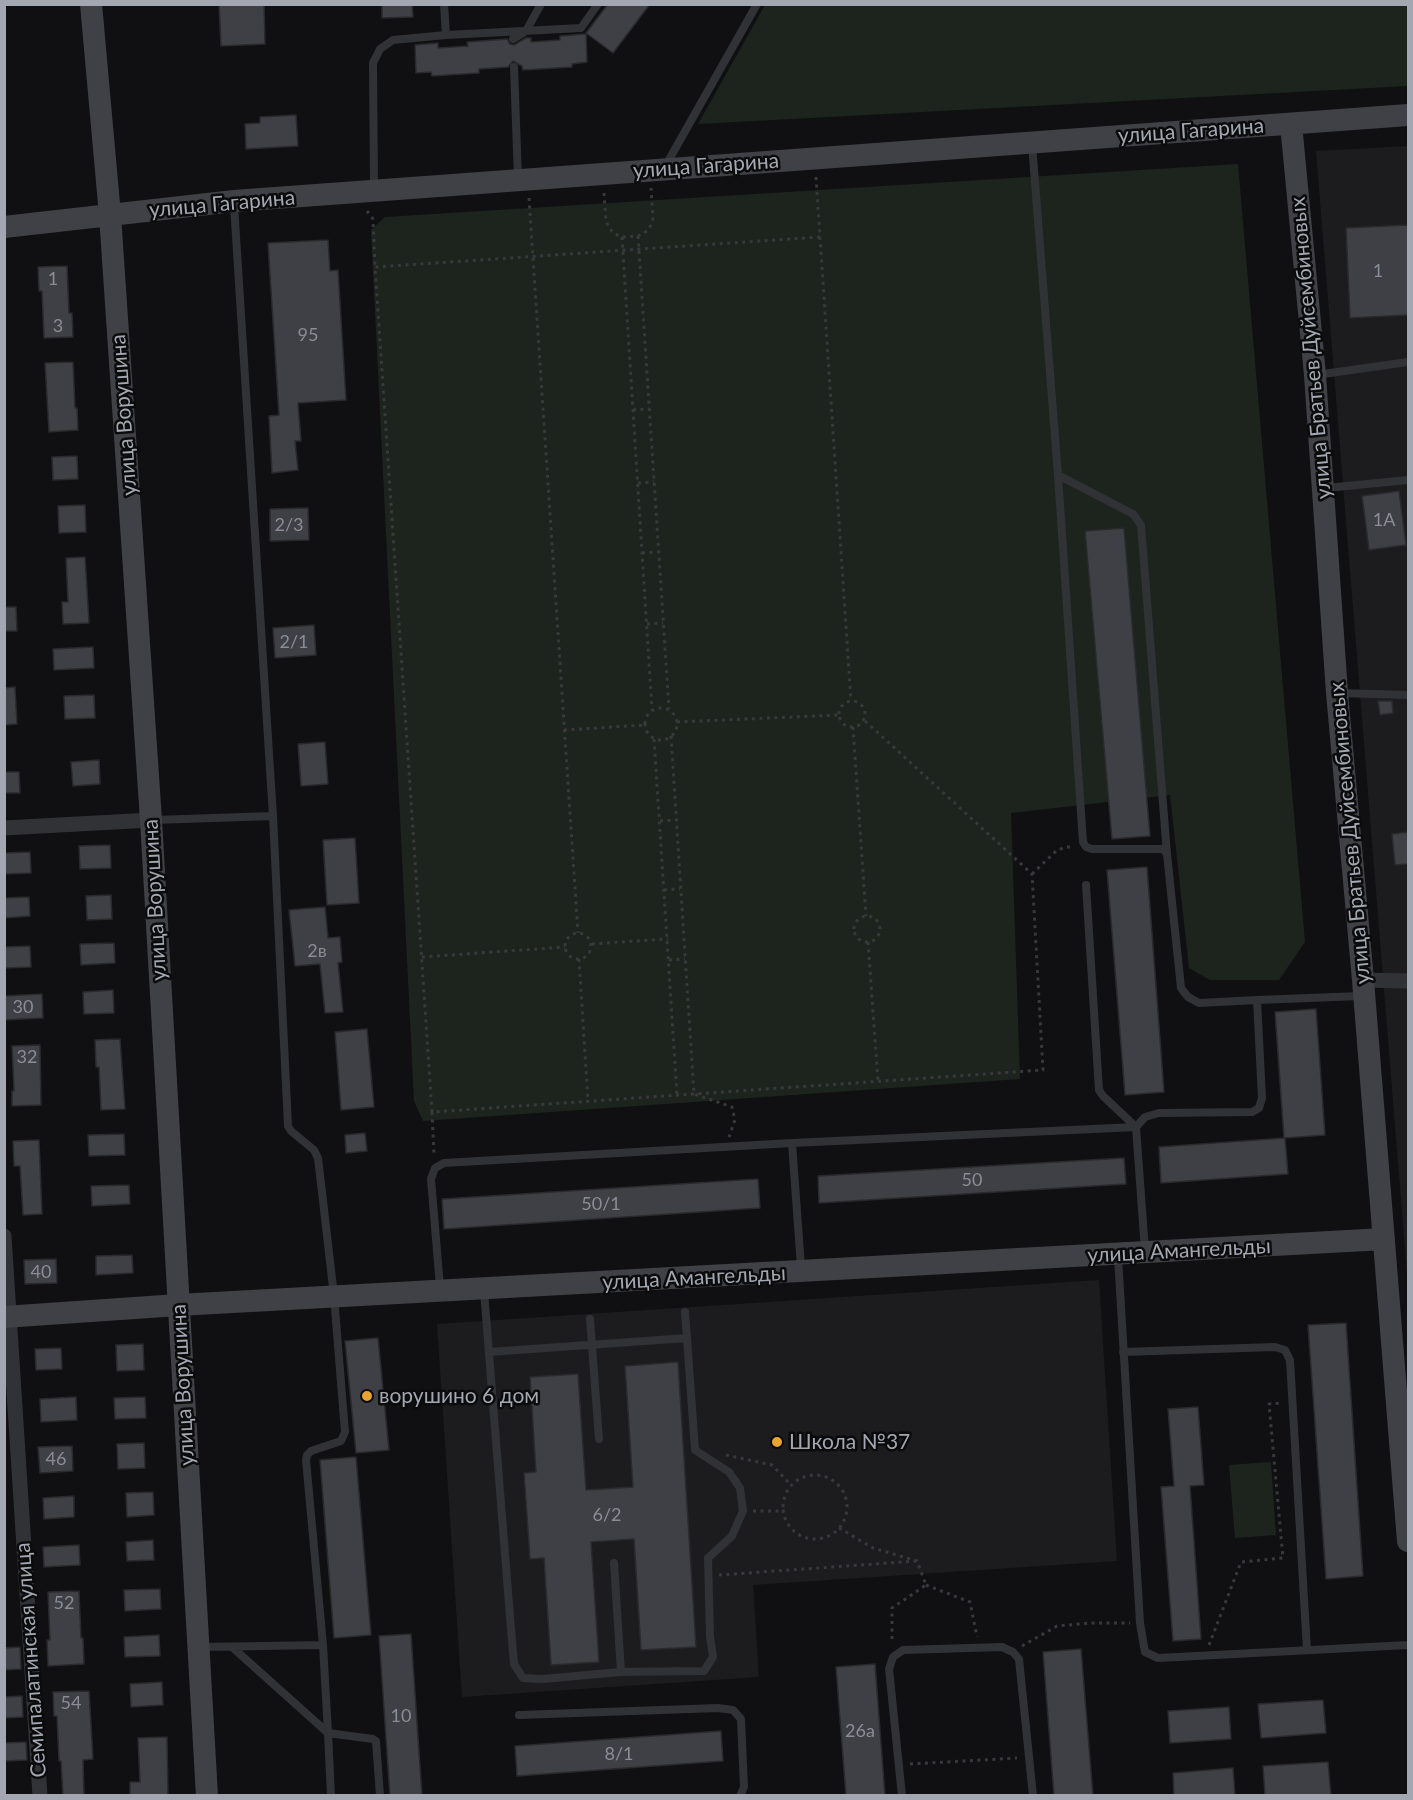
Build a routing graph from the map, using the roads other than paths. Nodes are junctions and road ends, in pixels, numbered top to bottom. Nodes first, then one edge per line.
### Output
1 (91, 4) edge
2 (444, 4) edge
3 (541, 4) edge
4 (598, 4) edge
5 (758, 4) edge
6 (526, 31) junction
7 (446, 35) junction
8 (513, 39) dead end
9 (514, 67) dead end
10 (1408, 115) edge
11 (1291, 124) junction
12 (1031, 142) junction
13 (657, 170) junction
14 (523, 180) junction
15 (364, 193) junction
16 (234, 201) junction
17 (110, 215) junction
18 (4, 226) edge
19 (1408, 362) edge
20 (1315, 375) junction
21 (1058, 475) junction
22 (1408, 480) edge
23 (1323, 488) junction
24 (1337, 693) junction
25 (1408, 695) edge
26 (273, 816) junction
27 (151, 820) junction
28 (4, 828) edge
29 (1167, 854) junction
30 (1086, 885) dead end
31 (1408, 981) edge
32 (1364, 988) junction
33 (1257, 1000) junction
34 (1136, 1126) junction
35 (792, 1143) junction
36 (4, 1236) edge
37 (1384, 1239) junction
38 (1145, 1252) junction
39 (1118, 1254) junction
40 (802, 1272) junction
41 (483, 1290) junction
42 (440, 1292) junction
43 (334, 1296) junction
44 (178, 1305) junction
45 (685, 1312) dead end
46 (7, 1317) edge
47 (590, 1319) dead end
48 (687, 1338) junction
49 (592, 1344) junction
50 (489, 1352) junction
51 (1123, 1352) junction
52 (599, 1439) dead end
53 (1406, 1473) edge
54 (1408, 1541) edge
55 (614, 1563) dead end
56 (323, 1645) junction
57 (1408, 1645) edge
58 (198, 1647) junction
59 (232, 1647) junction
60 (1307, 1650) junction
61 (621, 1672) junction
62 (519, 1715) dead end
63 (328, 1732) junction
64 (40, 1796) edge
65 (207, 1796) edge
66 (331, 1796) edge
67 (380, 1796) edge
68 (740, 1796) edge
69 (902, 1796) edge
70 (1033, 1796) edge

1 - 17 street, улица Ворушина
2 - 7 lane
3 - 6 lane
4 - 6 lane
5 - 13 lane
6 - 7 lane
6 - 8 lane
7 - 15 lane
9 - 14 lane
10 - 11 street, улица Гагарина
11 - 12 street, улица Гагарина
11 - 20 street, улица Братьев Дуйсембиновых
12 - 13 street, улица Гагарина
12 - 21 lane
13 - 14 street, улица Гагарина
14 - 15 street, улица Гагарина
15 - 16 street, улица Гагарина
16 - 17 street, улица Гагарина
16 - 26 lane
17 - 18 street, улица Гагарина
17 - 27 street, улица Ворушина
19 - 20 lane
20 - 23 street, улица Братьев Дуйсембиновых
21 - 29 lane
21 - 29 lane
22 - 23 lane
23 - 24 street, улица Братьев Дуйсембиновых
24 - 25 lane
24 - 32 street, улица Братьев Дуйсембиновых
26 - 27 lane
26 - 43 lane
27 - 28 street
27 - 44 street, улица Ворушина
29 - 33 lane
30 - 34 lane
31 - 32 street
32 - 33 lane
32 - 37 street, улица Братьев Дуйсембиновых
33 - 34 lane
34 - 35 lane
34 - 38 lane
35 - 40 lane
35 - 42 lane
36 - 46 street, Семипалатинская улица
37 - 38 street, улица Амангельды
37 - 53 street, улица Братьев Дуйсембиновых
38 - 39 street, улица Амангельды
39 - 40 street, улица Амангельды
39 - 51 lane
40 - 41 street, улица Амангельды
41 - 42 street, улица Амангельды
41 - 50 lane
42 - 43 street, улица Амангельды
43 - 44 street, улица Амангельды
43 - 56 lane
44 - 46 street, улица Амангельды
44 - 58 street, улица Ворушина
45 - 48 lane
46 - 64 street, Семипалатинская улица
47 - 49 lane
48 - 49 lane
48 - 61 lane
49 - 50 lane
49 - 52 lane
50 - 61 lane
51 - 60 lane
51 - 60 lane
53 - 54 street, улица Братьев Дуйсембиновых
55 - 61 lane
56 - 59 lane
56 - 63 lane
57 - 60 lane
58 - 59 lane
58 - 65 street, улица Ворушина
59 - 63 lane
62 - 68 lane
63 - 66 lane
63 - 67 lane
69 - 70 lane

